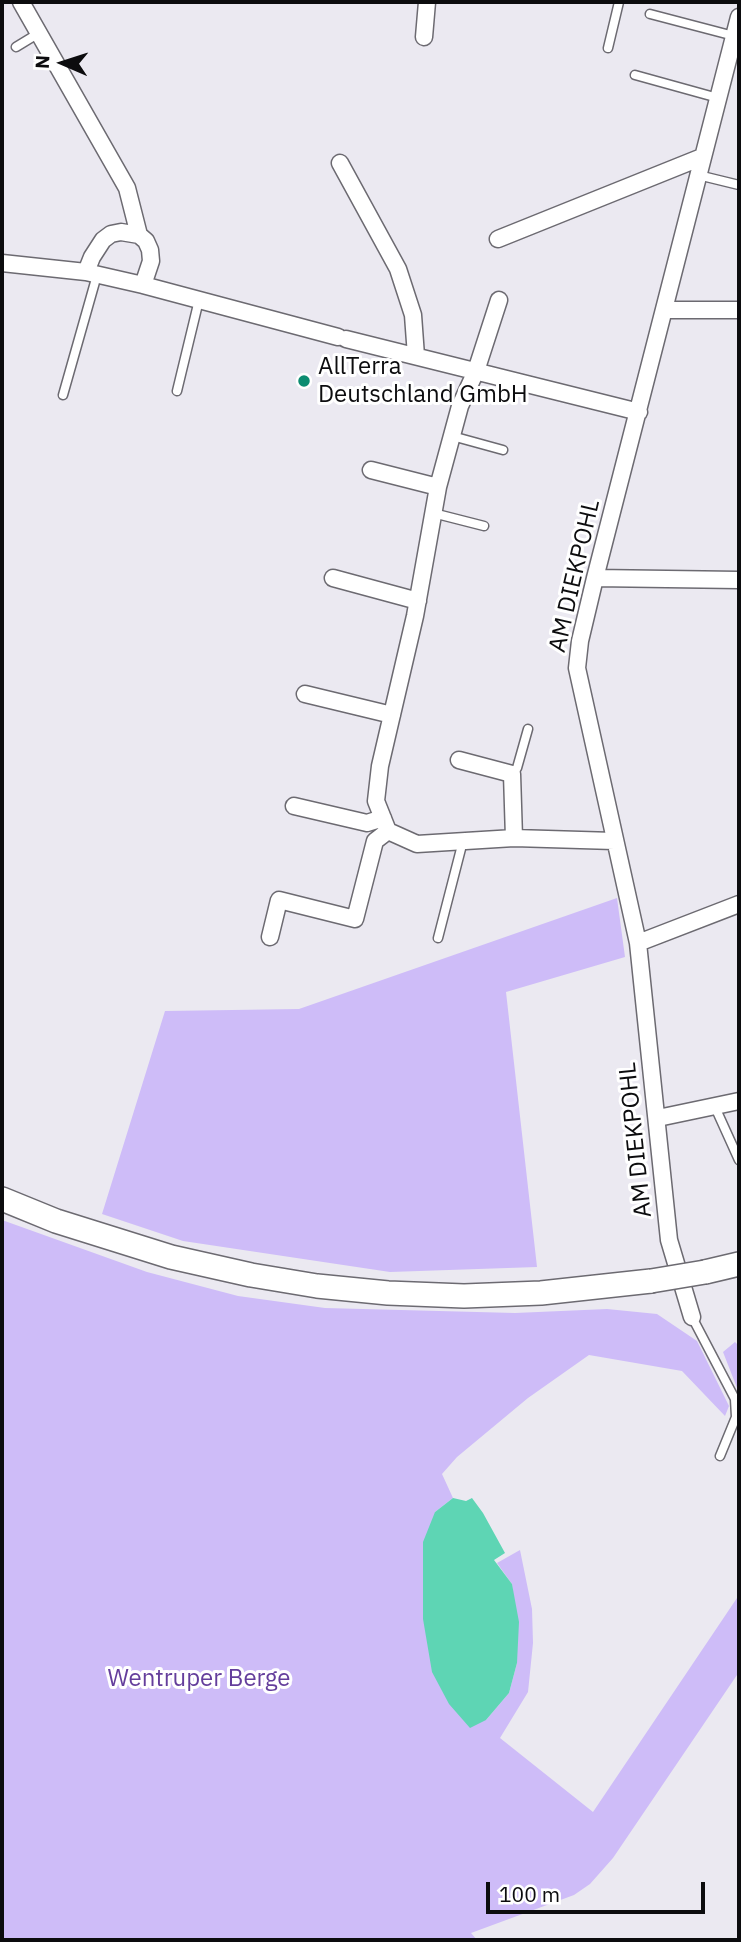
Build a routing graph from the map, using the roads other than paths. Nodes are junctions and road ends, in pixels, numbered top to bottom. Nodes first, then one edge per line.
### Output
1 (21, 2) edge
2 (427, 2) edge
3 (619, 2) edge
4 (650, 14) dead end
5 (739, 17) edge
6 (39, 33) junction
7 (424, 37) dead end
8 (735, 44) edge
9 (16, 47) dead end
10 (608, 48) dead end
11 (635, 75) dead end
12 (718, 98) junction
13 (702, 157) junction
14 (340, 163) dead end
15 (698, 175) junction
16 (739, 185) edge
17 (139, 235) junction
18 (498, 239) dead end
19 (2, 264) edge
20 (92, 273) junction
21 (143, 285) junction
22 (200, 300) junction
23 (499, 300) dead end
24 (664, 310) junction
25 (739, 310) edge
26 (416, 356) junction
27 (476, 371) junction
28 (177, 391) dead end
29 (63, 395) dead end
30 (639, 412) junction
31 (452, 436) junction
32 (503, 450) dead end
33 (371, 470) dead end
34 (438, 487) junction
35 (433, 513) junction
36 (484, 526) dead end
37 (333, 578) dead end
38 (595, 578) junction
39 (739, 580) edge
40 (418, 601) junction
41 (305, 694) dead end
42 (392, 715) junction
43 (528, 729) dead end
44 (460, 760) dead end
45 (512, 774) junction
46 (294, 806) dead end
47 (386, 825) junction
48 (514, 838) junction
49 (463, 841) junction
50 (614, 841) junction
51 (739, 904) edge
52 (270, 937) dead end
53 (438, 938) dead end
54 (638, 943) junction
55 (739, 1101) edge
56 (715, 1107) junction
57 (658, 1118) junction
58 (739, 1160) edge
59 (2, 1199) edge
60 (739, 1264) edge
61 (692, 1317) joint
62 (720, 1456) dead end

1 - 6 street
2 - 7 street
3 - 10 lane
4 - 8 lane
5 - 8 street, AM DIEKPOHL
6 - 9 lane
6 - 17 street
8 - 12 street, AM DIEKPOHL
11 - 12 lane
12 - 13 street, AM DIEKPOHL
13 - 15 street, AM DIEKPOHL
13 - 18 street
14 - 26 street
15 - 16 lane
15 - 24 street, AM DIEKPOHL
17 - 20 street
17 - 21 street
19 - 20 street
20 - 21 street
20 - 29 lane
21 - 22 street
22 - 26 street
22 - 28 lane
23 - 27 street
24 - 25 street
24 - 30 street, AM DIEKPOHL
26 - 27 street
27 - 30 street
27 - 31 street
30 - 38 street, AM DIEKPOHL
31 - 32 lane
31 - 34 street
33 - 34 street
34 - 35 street
35 - 36 lane
35 - 40 street
37 - 40 street
38 - 39 street
38 - 50 street, AM DIEKPOHL
40 - 42 street
41 - 42 street
42 - 47 street
43 - 45 lane
44 - 45 street
45 - 48 street
46 - 47 street
47 - 49 street
47 - 52 street
48 - 49 street
48 - 50 street
49 - 53 lane
50 - 54 street, AM DIEKPOHL
51 - 54 street
54 - 57 street, AM DIEKPOHL
55 - 56 street
56 - 57 street
56 - 58 lane
57 - 61 street, AM DIEKPOHL
59 - 60 main road, bridge
61 - 62 lane

